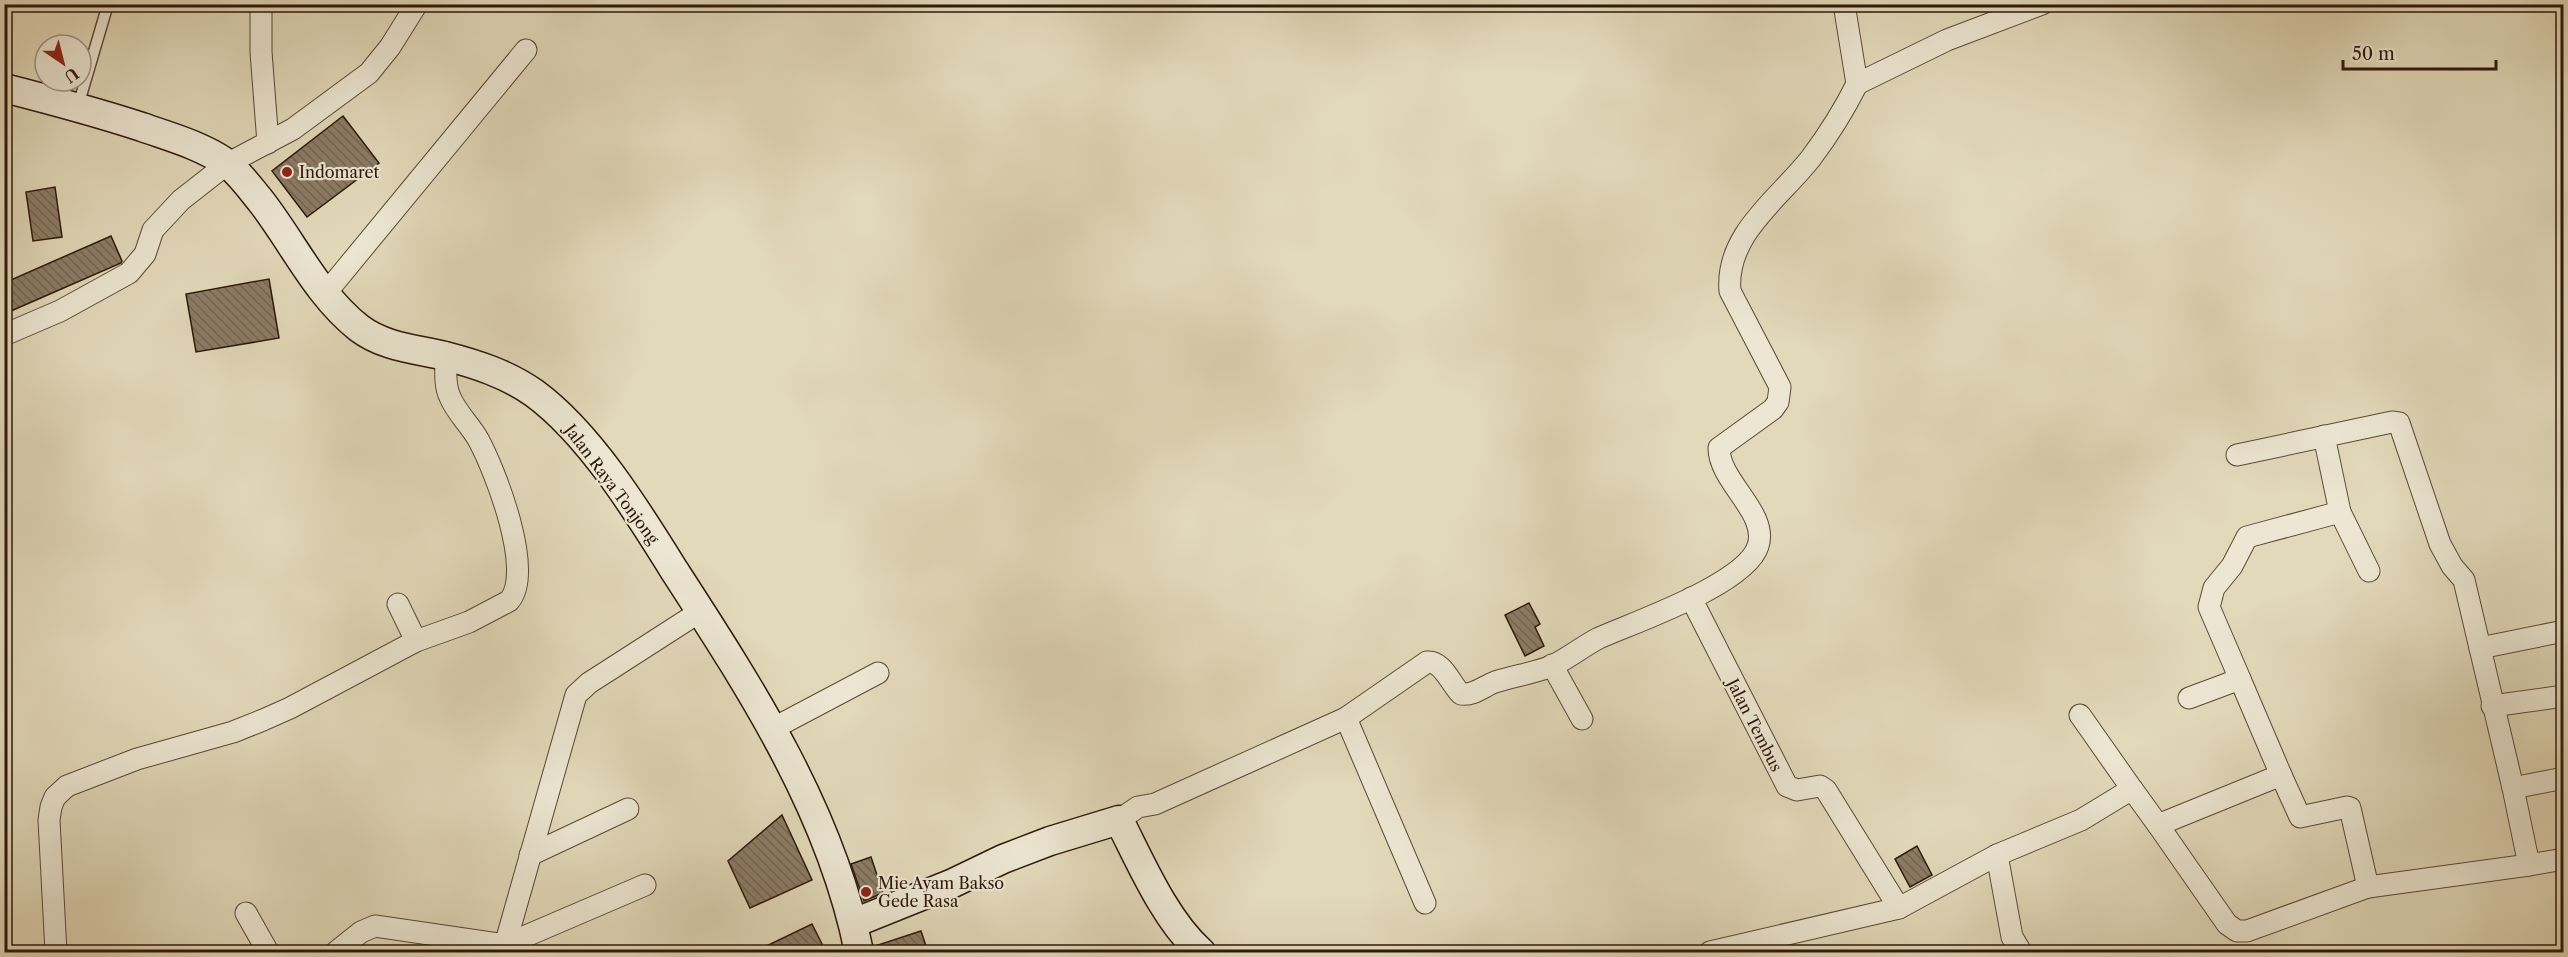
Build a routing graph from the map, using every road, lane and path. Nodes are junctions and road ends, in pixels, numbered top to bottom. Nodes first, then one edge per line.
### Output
1 (108, 4) edge
2 (261, 4) edge
3 (417, 4) edge
4 (1844, 4) edge
5 (2042, 4) edge
6 (526, 50) dead end
7 (1857, 84) junction
8 (4, 88) edge
9 (78, 106) junction
10 (268, 142) junction
11 (227, 164) junction
12 (325, 294) junction
13 (4, 335) edge
14 (446, 356) junction
15 (2324, 436) junction
16 (2237, 455) dead end
17 (2340, 512) junction
18 (2369, 571) dead end
19 (1691, 598) junction
20 (398, 604) dead end
21 (701, 611) junction
22 (2564, 631) edge
23 (416, 641) junction
24 (2480, 648) junction
25 (1552, 665) junction
26 (878, 673) dead end
27 (2240, 679) junction
28 (2564, 696) edge
29 (2189, 698) dead end
30 (2492, 706) junction
31 (2080, 715) dead end
32 (1346, 718) junction
33 (1582, 719) dead end
34 (772, 729) junction
35 (2281, 775) junction
36 (2564, 778) edge
37 (2513, 788) junction
38 (2132, 789) junction
39 (628, 809) dead end
40 (1119, 820) junction
41 (2158, 825) junction
42 (530, 855) junction
43 (1997, 855) junction
44 (2564, 859) edge
45 (2529, 865) junction
46 (645, 885) dead end
47 (2368, 887) junction
48 (1425, 903) dead end
49 (1899, 908) junction
50 (246, 913) dead end
51 (854, 923) junction
52 (505, 949) edge
53 (56, 952) edge
54 (267, 952) edge
55 (336, 952) edge
56 (859, 952) edge
57 (1201, 952) edge
58 (1710, 952) edge
59 (2021, 952) edge

1 - 9 lane
2 - 10 street
3 - 10 street
4 - 7 street
5 - 7 street
6 - 12 street
7 - 19 street
8 - 9 main road, Jalan Raya Tonjong
9 - 11 main road, Jalan Raya Tonjong
10 - 11 street
11 - 12 main road, Jalan Raya Tonjong
11 - 13 street
12 - 14 main road, Jalan Raya Tonjong
14 - 21 main road, Jalan Raya Tonjong
14 - 23 street
15 - 16 street
15 - 17 street
15 - 24 street
17 - 18 street
17 - 27 street
19 - 25 street
19 - 49 street, Jalan Tembus
20 - 23 street
21 - 34 main road, Jalan Raya Tonjong
21 - 42 street
22 - 24 street
23 - 53 street
24 - 30 street
25 - 32 street
25 - 33 street
26 - 34 street
27 - 29 street
27 - 35 street
28 - 30 street
30 - 37 street
31 - 38 street
32 - 40 street
32 - 48 street
34 - 51 main road, Jalan Raya Tonjong
35 - 41 street
35 - 47 street
36 - 37 street
37 - 45 street
38 - 41 street
38 - 43 street
39 - 42 street
40 - 51 main road
40 - 57 main road
41 - 47 street
42 - 52 street
43 - 49 street
43 - 59 street
44 - 45 street
45 - 47 street
46 - 52 street
49 - 58 street
50 - 54 street
51 - 56 main road, Jalan Raya Tonjong
52 - 55 street

